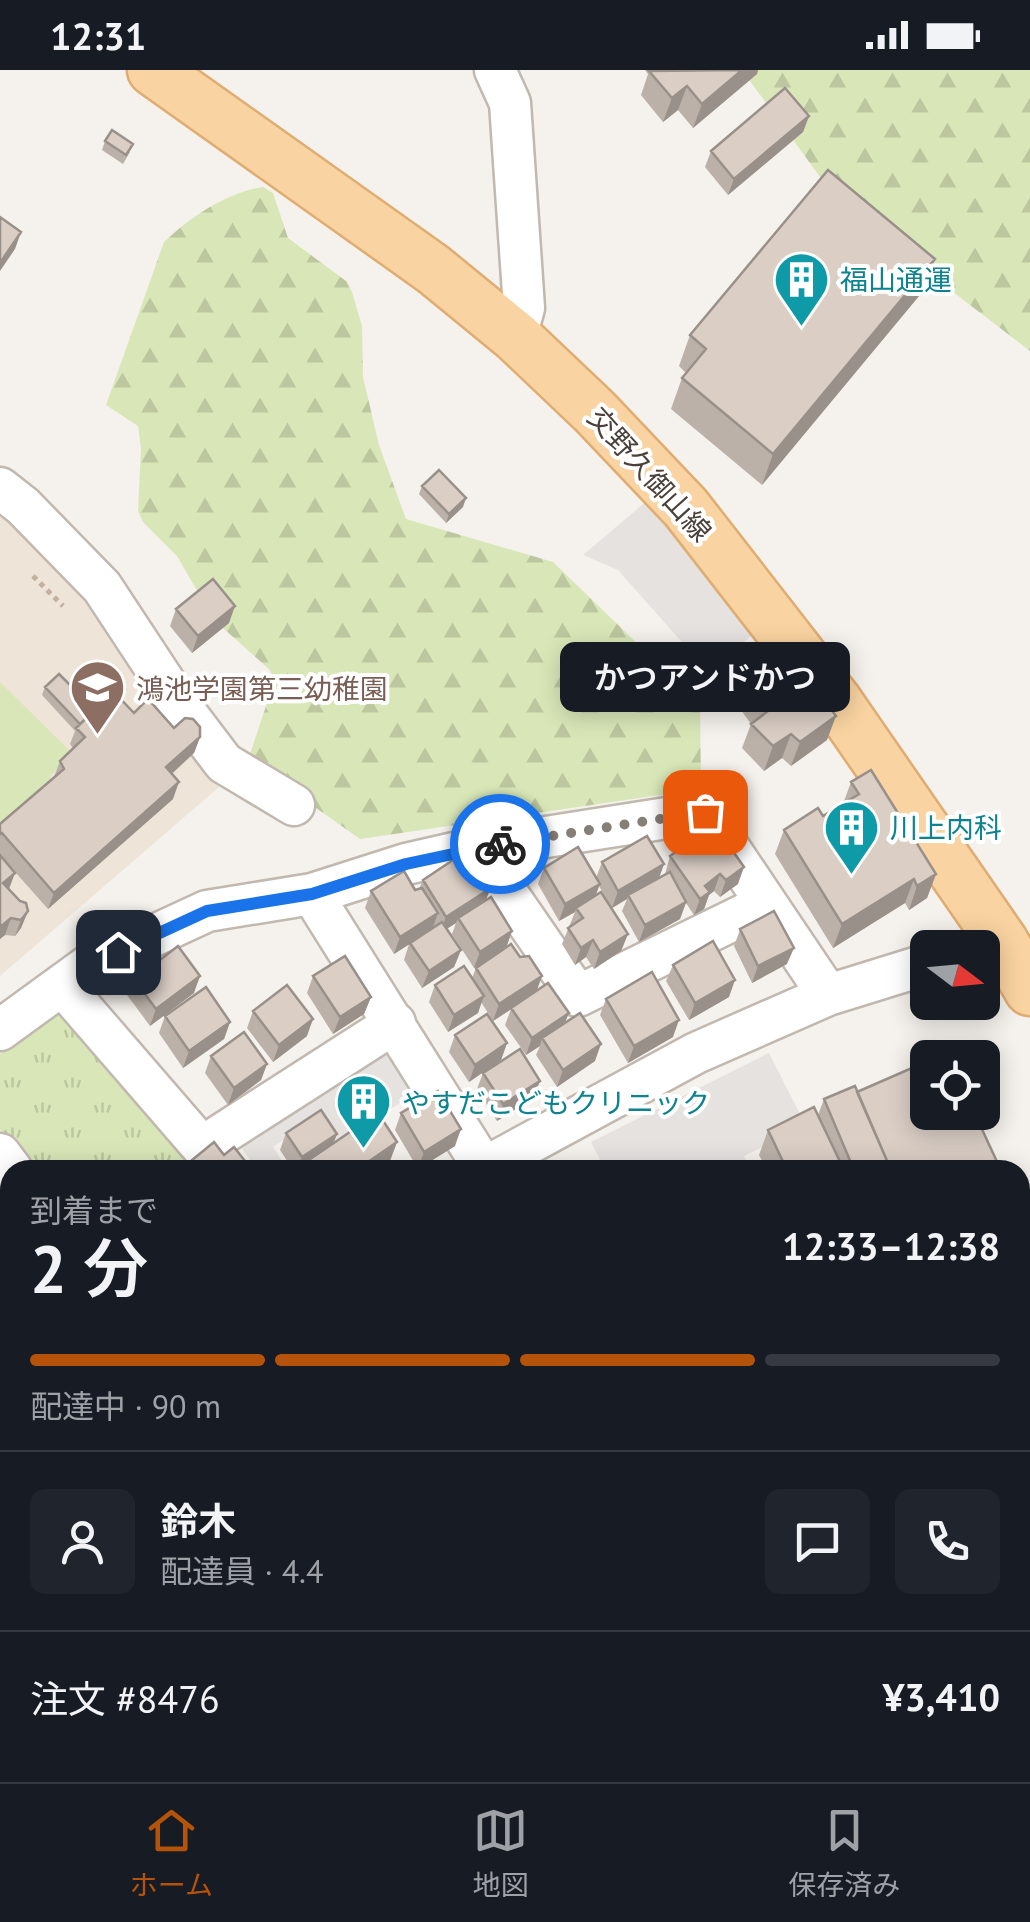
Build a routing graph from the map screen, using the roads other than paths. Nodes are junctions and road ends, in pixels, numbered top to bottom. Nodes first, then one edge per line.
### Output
1 (154, 70) edge
2 (496, 70) edge
3 (516, 337) junction
4 (0, 488) edge
5 (294, 805) dead end
6 (476, 848) junction
7 (312, 894) junction
8 (766, 904) junction
9 (1004, 940) edge
10 (910, 970) edge
11 (62, 985) junction
12 (1030, 990) edge
13 (828, 996) junction
14 (395, 1023) junction
15 (0, 1030) edge
16 (477, 1160) edge
17 (499, 1160) edge

1 - 3 main road, 交野久御山線
2 - 3 street
3 - 9 main road, 交野久御山線
4 - 5 street
6 - 7 street
6 - 8 street
6 - 8 street
7 - 11 street
7 - 14 street
8 - 13 street
9 - 12 main road, 交野久御山線
10 - 13 street
11 - 14 street
11 - 15 street
13 - 17 street
14 - 16 street

